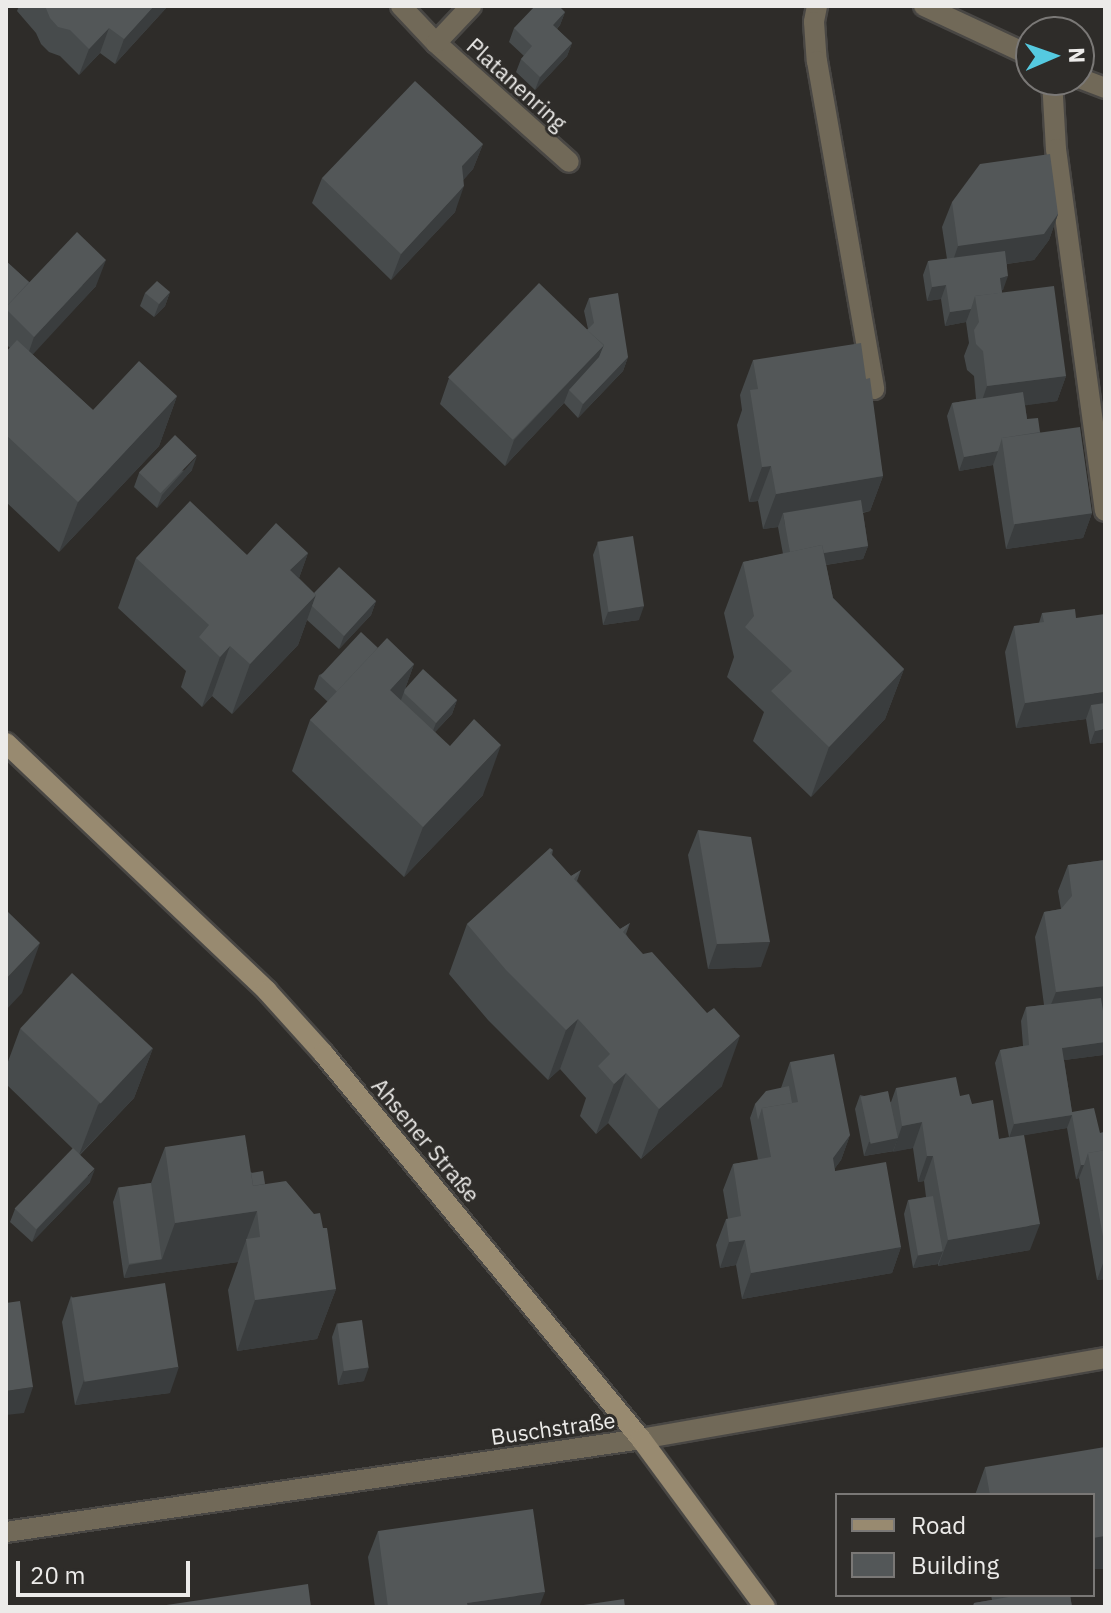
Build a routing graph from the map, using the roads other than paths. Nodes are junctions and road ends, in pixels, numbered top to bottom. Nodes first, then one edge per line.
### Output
1 (401, 6) edge
2 (471, 6) edge
3 (817, 6) edge
4 (924, 6) edge
5 (436, 43) junction
6 (1015, 49) edge
7 (1053, 96) edge
8 (569, 162) dead end
9 (874, 389) edge
10 (1105, 511) edge
11 (6, 743) edge
12 (1105, 1358) edge
13 (641, 1439) junction
14 (6, 1532) edge
15 (765, 1607) edge

1 - 5 street
2 - 5 street, Platanenring
3 - 9 street
4 - 6 street
5 - 8 street, Platanenring
7 - 10 street
11 - 13 main road, Ahsener Straße
12 - 13 street, Buschstraße
13 - 14 street, Buschstraße
13 - 15 main road, Ahsener Straße

